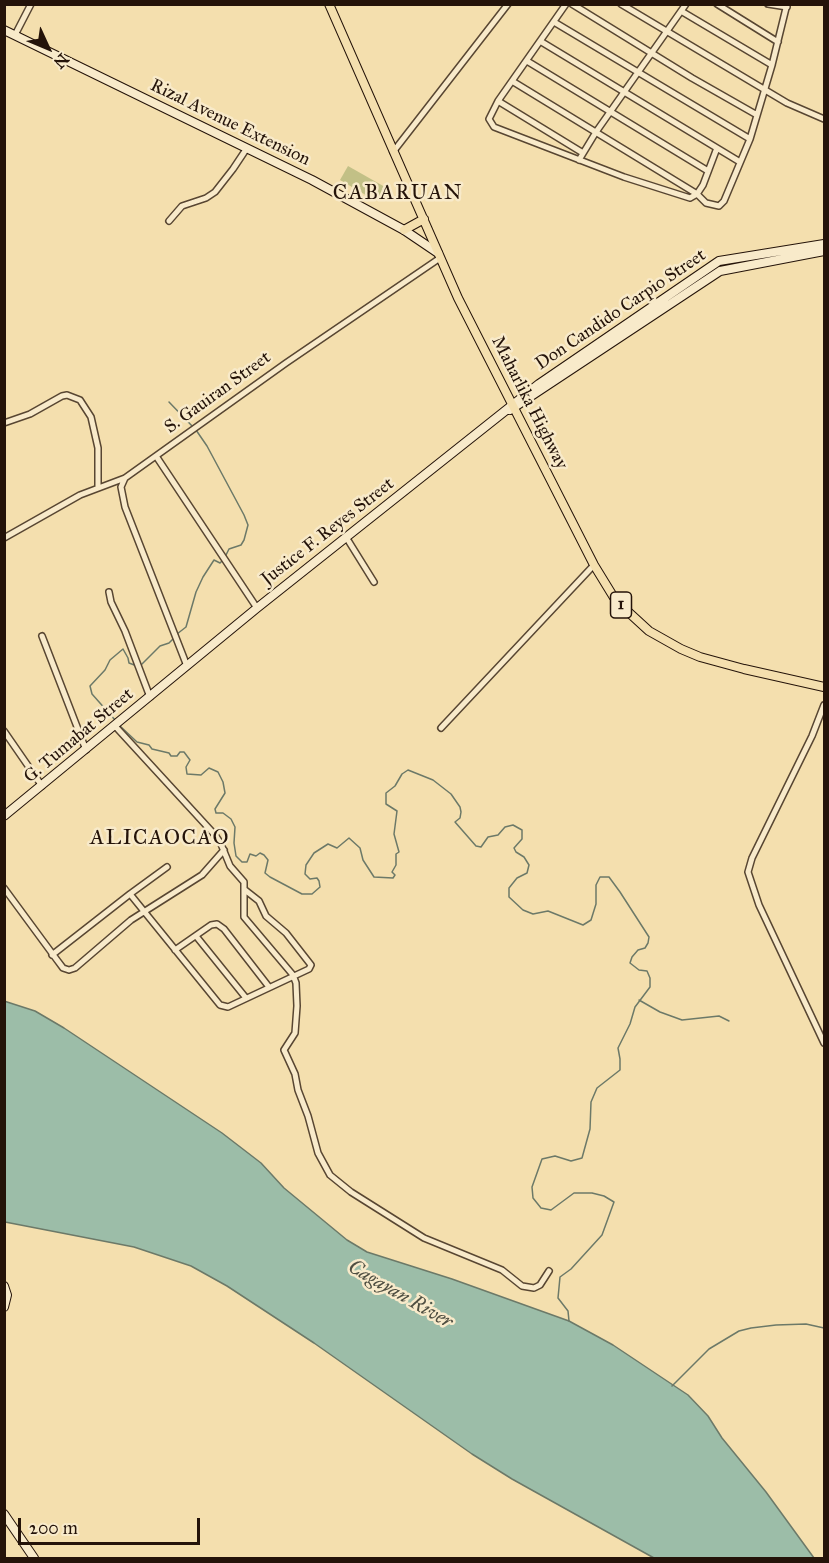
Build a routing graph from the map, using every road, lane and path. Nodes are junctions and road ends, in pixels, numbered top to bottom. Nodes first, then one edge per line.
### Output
1 (31, 4) edge
2 (329, 4) edge
3 (508, 4) edge
4 (566, 4) edge
5 (572, 4) edge
6 (621, 4) edge
7 (686, 4) edge
8 (717, 4) edge
9 (768, 4) edge
10 (787, 6) edge
11 (681, 11) junction
12 (554, 22) junction
13 (4, 30) edge
14 (666, 31) junction
15 (15, 35) junction
16 (540, 41) junction
17 (778, 42) junction
18 (651, 53) junction
19 (527, 61) junction
20 (772, 65) junction
21 (638, 73) junction
22 (512, 81) junction
23 (765, 90) junction
24 (624, 92) junction
25 (498, 101) junction
26 (610, 113) junction
27 (757, 115) junction
28 (825, 119) edge
29 (596, 132) junction
30 (750, 140) junction
31 (247, 148) junction
32 (717, 148) junction
33 (393, 152) junction
34 (583, 153) junction
35 (579, 160) junction
36 (740, 162) junction
37 (708, 171) junction
38 (697, 194) junction
39 (424, 219) junction
40 (169, 221) dead end
41 (404, 230) junction
42 (825, 244) edge
43 (825, 251) edge
44 (439, 256) junction
45 (510, 408) junction
46 (4, 423) edge
47 (156, 456) junction
48 (125, 478) junction
49 (98, 487) junction
50 (346, 537) junction
51 (4, 538) edge
52 (594, 565) junction
53 (374, 582) dead end
54 (109, 592) dead end
55 (257, 608) junction
56 (42, 636) dead end
57 (187, 666) junction
58 (171, 679) joint
59 (825, 687) edge
60 (150, 697) junction
61 (825, 705) edge
62 (117, 724) junction
63 (441, 728) dead end
64 (4, 731) edge
65 (86, 750) junction
66 (42, 786) junction
67 (4, 816) edge
68 (224, 850) junction
69 (167, 867) dead end
70 (4, 888) edge
71 (245, 890) junction
72 (130, 894) junction
73 (144, 912) junction
74 (196, 936) junction
75 (175, 950) junction
76 (52, 955) junction
77 (293, 975) junction
78 (269, 987) junction
79 (246, 998) junction
80 (825, 1043) edge
81 (549, 1271) dead end
82 (4, 1286) edge
83 (4, 1307) edge
84 (4, 1514) edge
85 (33, 1558) edge

1 - 15 street
2 - 33 main road, Maharlika Highway / 1
3 - 33 street
4 - 12 street
5 - 18 street
6 - 14 street
7 - 11 street
8 - 17 street
9 - 10 street
10 - 17 street
11 - 14 street
11 - 20 street
12 - 16 street
12 - 21 street
13 - 15 main road, Rizal Avenue Extension
14 - 18 street
14 - 23 street
15 - 31 main road, Rizal Avenue Extension
16 - 19 street
16 - 24 street
17 - 20 street
18 - 21 street
18 - 27 street
19 - 22 street
19 - 26 street
20 - 23 street
21 - 24 street
21 - 30 street
22 - 25 street
22 - 29 street
23 - 27 street
23 - 28 street
24 - 26 street
24 - 32 street
25 - 34 street
25 - 35 street
26 - 29 street
26 - 37 street
27 - 30 street
29 - 34 street
29 - 38 street
30 - 36 street
31 - 40 street
31 - 41 main road, Rizal Avenue Extension
32 - 36 street
32 - 37 street
33 - 39 main road, Maharlika Highway / 1
34 - 35 street
35 - 38 street
36 - 38 street
37 - 38 street
39 - 41 main road
39 - 44 main road, Maharlika Highway / 1
41 - 44 main road, Rizal Avenue Extension
42 - 45 main road, Don Candido Carpio Street
43 - 45 main road, Don Candido Carpio Street
44 - 45 main road, Maharlika Highway / 1
44 - 47 street, S. Gauiran Street
45 - 50 main road, Justice F. Reyes Street
45 - 52 main road, Maharlika Highway / 1
46 - 49 street
47 - 48 street, S. Gauiran Street
47 - 55 street
48 - 49 street, S. Gauiran Street
48 - 57 street
49 - 51 street, S. Gauiran Street
50 - 53 street
50 - 55 main road, Justice F. Reyes Street
52 - 59 main road, Maharlika Highway / 1
52 - 63 street
54 - 60 street
55 - 57 main road, Justice F. Reyes Street
56 - 65 street
57 - 58 main road, Justice F. Reyes Street
58 - 60 main road, G. Tumabat Street
60 - 62 main road, G. Tumabat Street
61 - 80 street
62 - 65 main road, G. Tumabat Street
62 - 68 street
64 - 66 street
65 - 66 main road, G. Tumabat Street
66 - 67 main road, G. Tumabat Street
68 - 71 street
68 - 73 street
69 - 72 street
70 - 76 street
71 - 77 street
71 - 77 street
72 - 73 street
72 - 76 street
73 - 75 street
73 - 76 street
74 - 75 street
74 - 78 street
74 - 79 street
75 - 79 street
77 - 78 street
77 - 81 street
78 - 79 street
82 - 83 main road
84 - 85 main road

